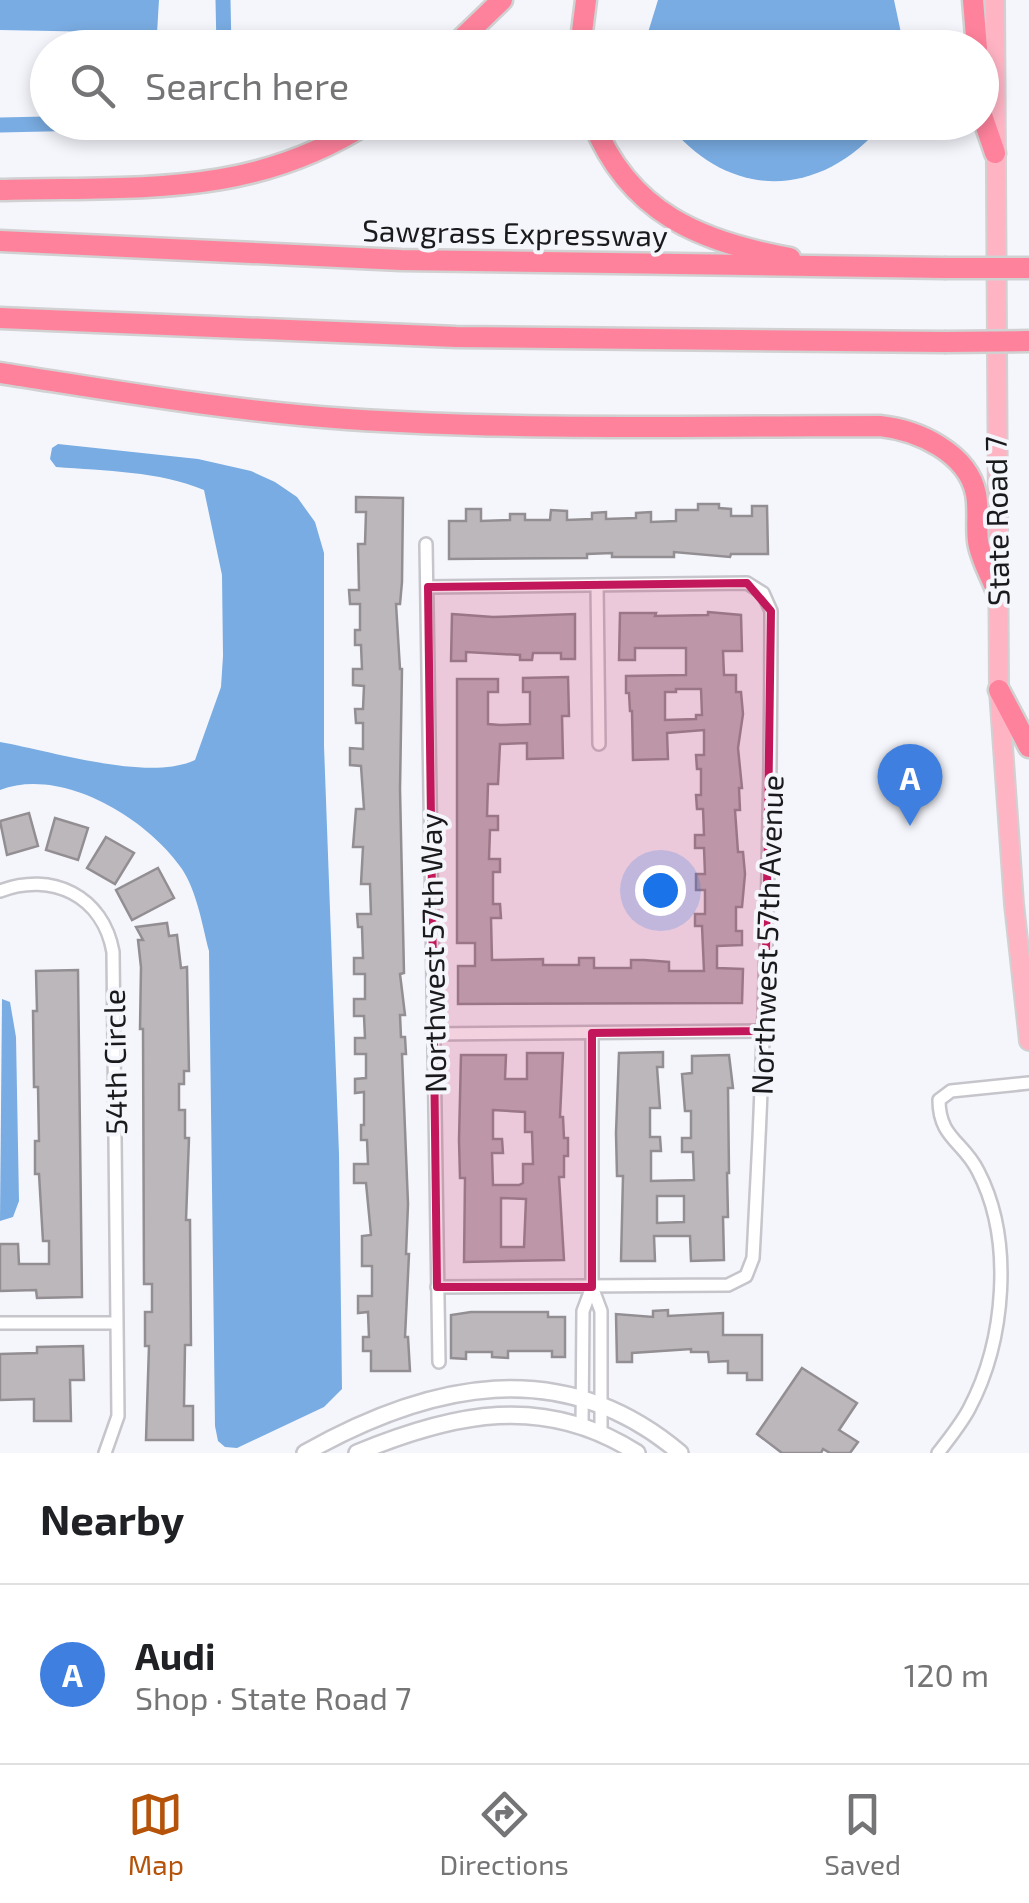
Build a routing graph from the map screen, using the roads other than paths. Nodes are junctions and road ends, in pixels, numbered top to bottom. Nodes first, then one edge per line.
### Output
1 (502, 0) edge
2 (586, 0) edge
3 (973, 0) edge
4 (995, 0) edge
5 (471, 30) edge
6 (582, 30) edge
7 (976, 30) edge
8 (995, 30) edge
9 (336, 140) edge
10 (602, 140) edge
11 (991, 140) edge
12 (995, 140) edge
13 (995, 153) junction
14 (0, 190) edge
15 (0, 241) edge
16 (846, 268) junction
17 (1029, 268) edge
18 (0, 318) edge
19 (1029, 342) edge
20 (0, 373) edge
21 (426, 544) dead end
22 (597, 585) junction
23 (428, 587) junction
24 (997, 592) junction
25 (998, 690) junction
26 (598, 744) dead end
27 (1029, 747) edge
28 (0, 891) edge
29 (765, 1031) junction
30 (592, 1032) junction
31 (432, 1034) junction
32 (1029, 1041) edge
33 (1029, 1083) edge
34 (437, 1286) junction
35 (592, 1286) junction
36 (0, 1322) edge
37 (116, 1322) junction
38 (439, 1362) dead end
39 (583, 1397) junction
40 (600, 1404) junction
41 (582, 1426) junction
42 (600, 1433) junction
43 (104, 1453) edge
44 (305, 1453) edge
45 (356, 1453) edge
46 (637, 1453) edge
47 (680, 1453) edge
48 (938, 1453) edge

1 - 5 highway
2 - 6 highway
3 - 7 highway
4 - 8 main road, State Road 7
9 - 14 highway
10 - 16 highway
11 - 13 highway
12 - 13 main road, State Road 7
13 - 24 main road, State Road 7
15 - 16 highway, Sawgrass Expressway
16 - 17 highway, Sawgrass Expressway, bridge
18 - 19 highway, bridge
20 - 24 highway
21 - 23 street, Northwest 57th Way
22 - 23 street
22 - 26 street
22 - 29 street, Northwest 57th Avenue
23 - 31 street, Northwest 57th Way
24 - 25 main road, State Road 7
25 - 27 highway
25 - 32 main road, State Road 7
28 - 37 street, 54th Circle
29 - 30 street
29 - 35 street, Northwest 57th Avenue
30 - 31 street
30 - 35 street
31 - 34 street, Northwest 57th Way
33 - 48 street
34 - 35 street
34 - 38 street, Northwest 57th Way
35 - 39 street
35 - 40 street
36 - 37 street
37 - 43 street, 54th Circle
39 - 40 street
39 - 41 street
39 - 44 street
40 - 42 street
40 - 47 street
41 - 42 street
41 - 45 street
42 - 46 street

